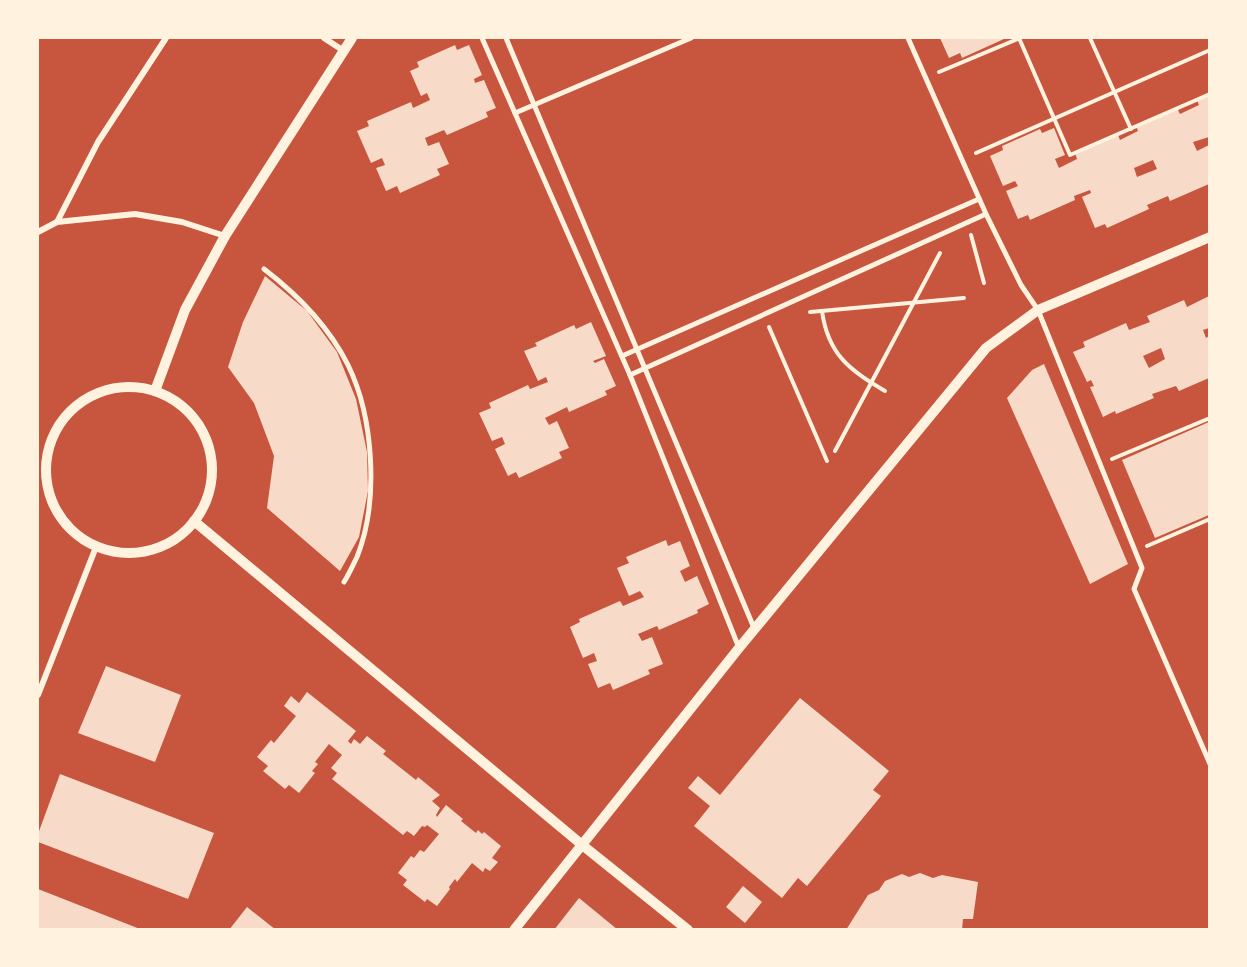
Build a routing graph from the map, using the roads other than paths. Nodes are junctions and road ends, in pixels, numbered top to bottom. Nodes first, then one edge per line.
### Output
1 (166, 38) edge
2 (324, 38) edge
3 (352, 38) edge
4 (482, 38) edge
5 (506, 38) edge
6 (691, 38) edge
7 (908, 38) edge
8 (344, 51) junction
9 (535, 105) junction
10 (515, 113) junction
11 (979, 198) junction
12 (986, 214) junction
13 (57, 222) junction
14 (38, 232) edge
15 (225, 236) junction
16 (1209, 237) edge
17 (264, 269) dead end
18 (1038, 310) junction
19 (637, 349) junction
20 (622, 356) junction
21 (645, 368) junction
22 (630, 375) junction
23 (155, 391) junction
24 (42, 455) edge
25 (194, 521) junction
26 (96, 548) junction
27 (344, 582) dead end
28 (754, 629) junction
29 (739, 648) junction
30 (38, 695) edge
31 (1209, 764) edge
32 (581, 844) junction
33 (514, 930) edge
34 (688, 930) edge

1 - 13 street
2 - 8 street
3 - 8 street
4 - 10 street
5 - 9 street
6 - 9 street
7 - 11 street
8 - 15 street
9 - 10 street
9 - 19 street
10 - 20 street
11 - 12 street
11 - 19 street
12 - 18 street
12 - 21 street
13 - 14 street
13 - 15 street
15 - 23 street
16 - 18 street
17 - 27 street
18 - 28 street
18 - 31 street
19 - 20 street
19 - 21 street
20 - 22 street
21 - 22 street
21 - 28 street
22 - 29 street
23 - 24 street
23 - 25 street
24 - 26 street
25 - 26 street
25 - 32 street
26 - 30 street
28 - 29 street
29 - 32 street
32 - 33 street
32 - 34 street

